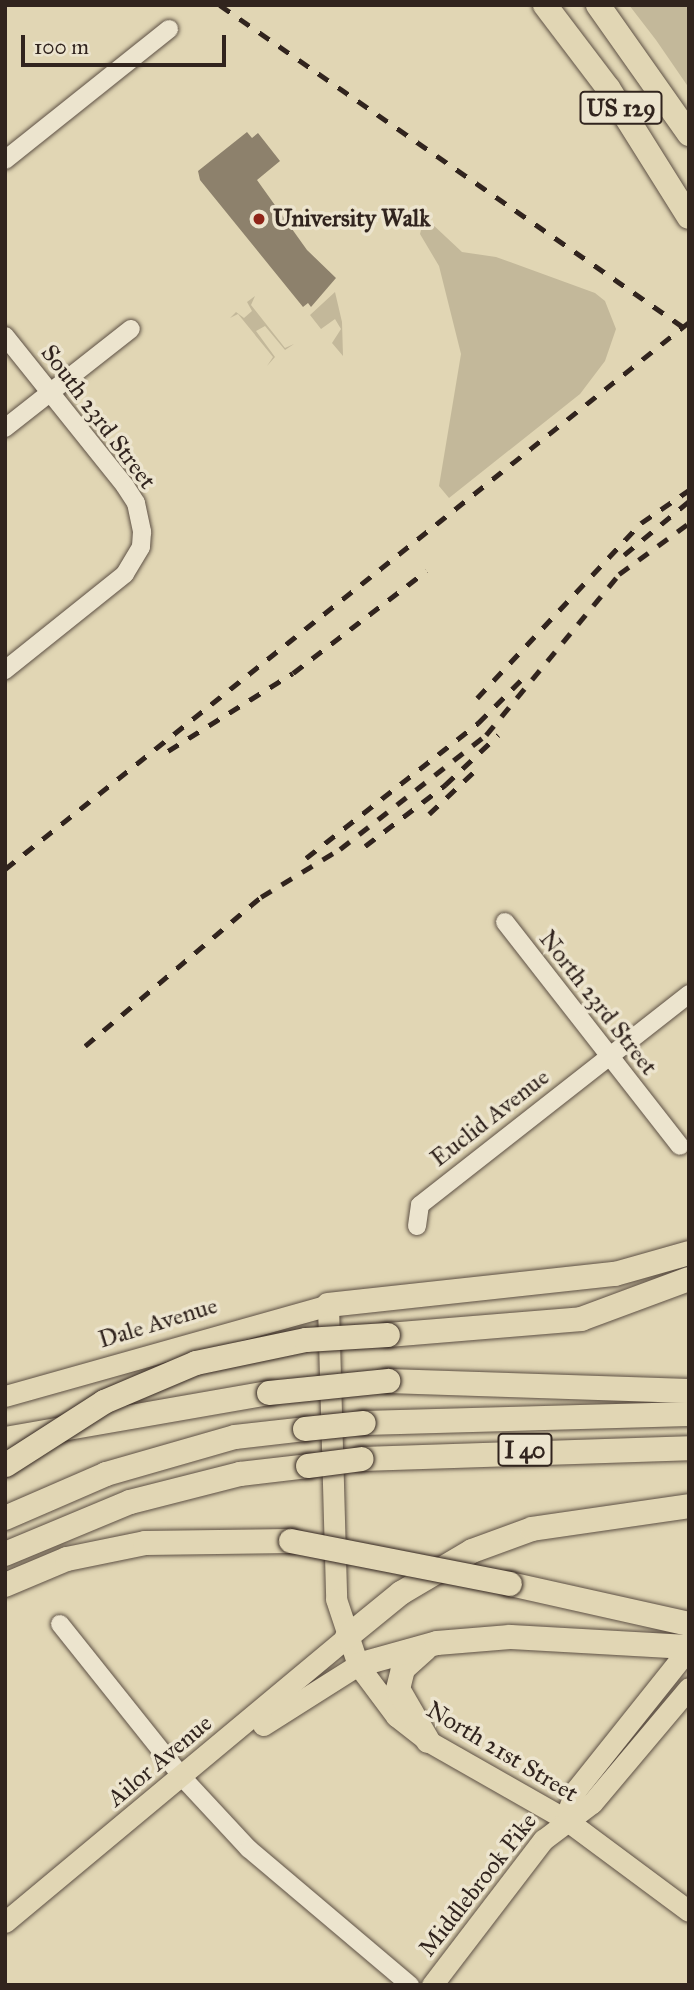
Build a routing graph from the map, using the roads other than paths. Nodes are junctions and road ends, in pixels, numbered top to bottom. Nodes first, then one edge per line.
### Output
1 (545, 5) edge
2 (598, 5) edge
3 (169, 29) dead end
4 (689, 134) edge
5 (5, 160) edge
6 (689, 217) edge
7 (131, 329) dead end
8 (5, 337) edge
9 (50, 393) junction
10 (5, 428) edge
11 (5, 670) edge
12 (505, 922) dead end
13 (689, 994) edge
14 (609, 1058) junction
15 (680, 1146) dead end
16 (417, 1226) dead end
17 (689, 1253) edge
18 (689, 1279) edge
19 (328, 1305) junction
20 (689, 1391) edge
21 (5, 1396) edge
22 (689, 1414) edge
23 (5, 1439) edge
24 (689, 1448) edge
25 (6, 1465) edge
26 (689, 1506) edge
27 (5, 1518) edge
28 (5, 1554) edge
29 (5, 1585) edge
30 (60, 1624) dead end
31 (689, 1624) edge
32 (347, 1637) junction
33 (436, 1643) junction
34 (689, 1648) edge
35 (358, 1665) junction
36 (689, 1688) edge
37 (428, 1741) junction
38 (189, 1771) junction
39 (565, 1819) junction
40 (689, 1911) edge
41 (5, 1922) edge
42 (411, 1985) edge
43 (432, 1985) edge

1 - 6 highway, US 129
2 - 4 highway, US 129
3 - 5 street
7 - 9 street
8 - 9 street, South 23rd Street
9 - 10 street
9 - 11 street, South 23rd Street
12 - 14 street, North 23rd Street
13 - 14 street, Euclid Avenue
14 - 15 street, North 23rd Street
14 - 16 street, Euclid Avenue
17 - 19 highway
18 - 25 highway, bridge
19 - 21 main road, Dale Avenue
19 - 32 main road, North 21st Street
20 - 23 highway, bridge
22 - 27 highway, I 40, bridge
24 - 28 highway, I 40, bridge
26 - 32 highway
29 - 31 highway, bridge
30 - 38 street
32 - 35 main road, North 21st Street
32 - 38 main road, Ailor Avenue
33 - 34 highway
33 - 35 highway
33 - 37 highway
34 - 39 main road, Middlebrook Pike
35 - 37 main road, North 21st Street
35 - 38 main road
36 - 39 main road, Middlebrook Pike
37 - 39 main road, North 21st Street
38 - 41 main road, Ailor Avenue
38 - 42 street
39 - 40 main road, North 21st Street
39 - 43 main road, Middlebrook Pike

